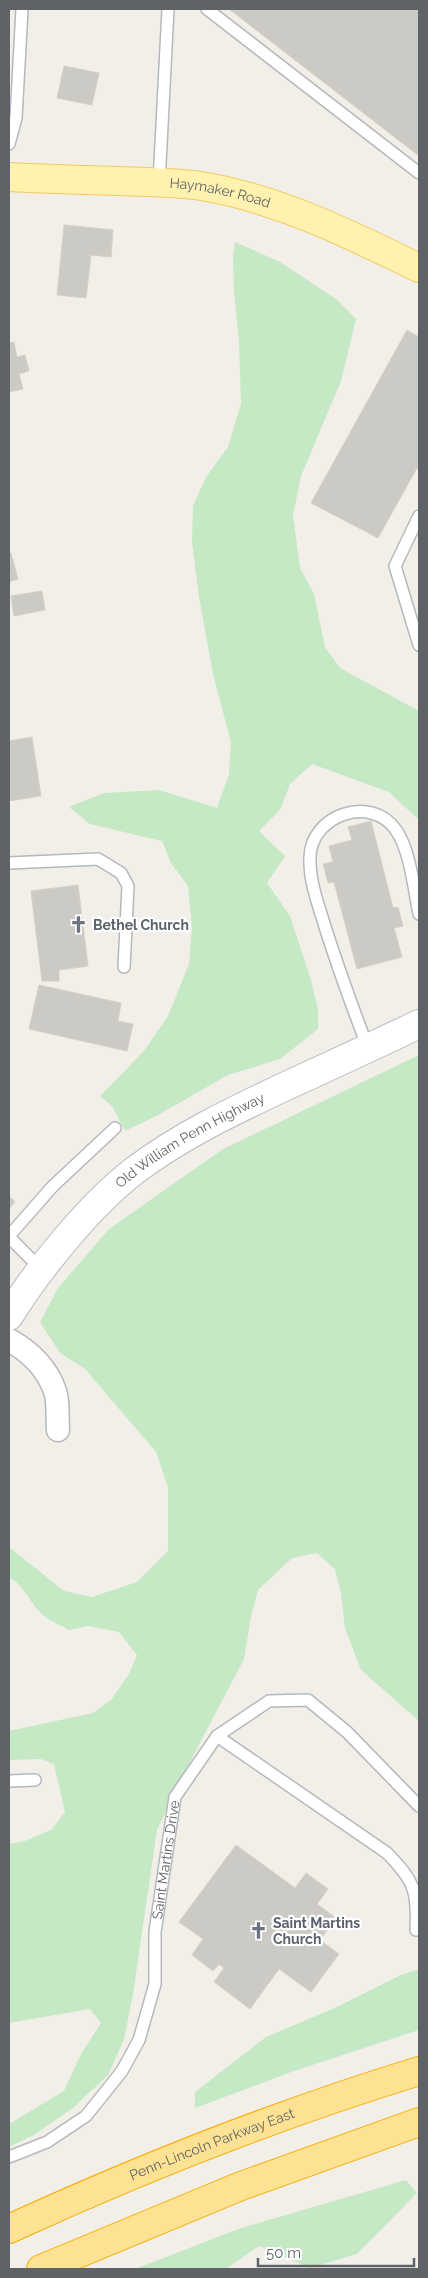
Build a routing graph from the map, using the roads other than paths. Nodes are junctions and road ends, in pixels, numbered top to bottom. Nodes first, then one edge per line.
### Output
1 (22, 9) edge
2 (168, 9) edge
3 (207, 9) edge
4 (9, 144) edge
5 (419, 174) edge
6 (9, 177) edge
7 (158, 182) junction
8 (419, 268) edge
9 (419, 516) edge
10 (419, 645) edge
11 (9, 863) edge
12 (419, 914) edge
13 (124, 967) dead end
14 (419, 1024) edge
15 (368, 1048) junction
16 (115, 1128) dead end
17 (9, 1236) edge
18 (42, 1270) junction
19 (9, 1316) edge
20 (9, 1340) edge
21 (58, 1430) dead end
22 (217, 1736) junction
23 (36, 1780) dead end
24 (9, 1781) edge
25 (419, 1806) edge
26 (418, 1929) edge
27 (419, 2071) edge
28 (419, 2122) edge
29 (9, 2157) edge
30 (9, 2230) edge
31 (41, 2269) edge

1 - 4 lane
2 - 7 lane
3 - 5 lane
6 - 7 main road, Haymaker Road
7 - 8 main road, Haymaker Road
9 - 10 lane
11 - 13 lane
12 - 15 lane
14 - 15 main road, Old William Penn Highway
15 - 18 main road, Old William Penn Highway
16 - 17 lane
17 - 18 lane
18 - 19 main road, Old William Penn Highway
20 - 21 street
22 - 25 lane, Saint Martins Drive
22 - 26 lane
22 - 29 lane, Saint Martins Drive
23 - 24 lane
27 - 30 highway, Penn-Lincoln Parkway East
28 - 31 highway

